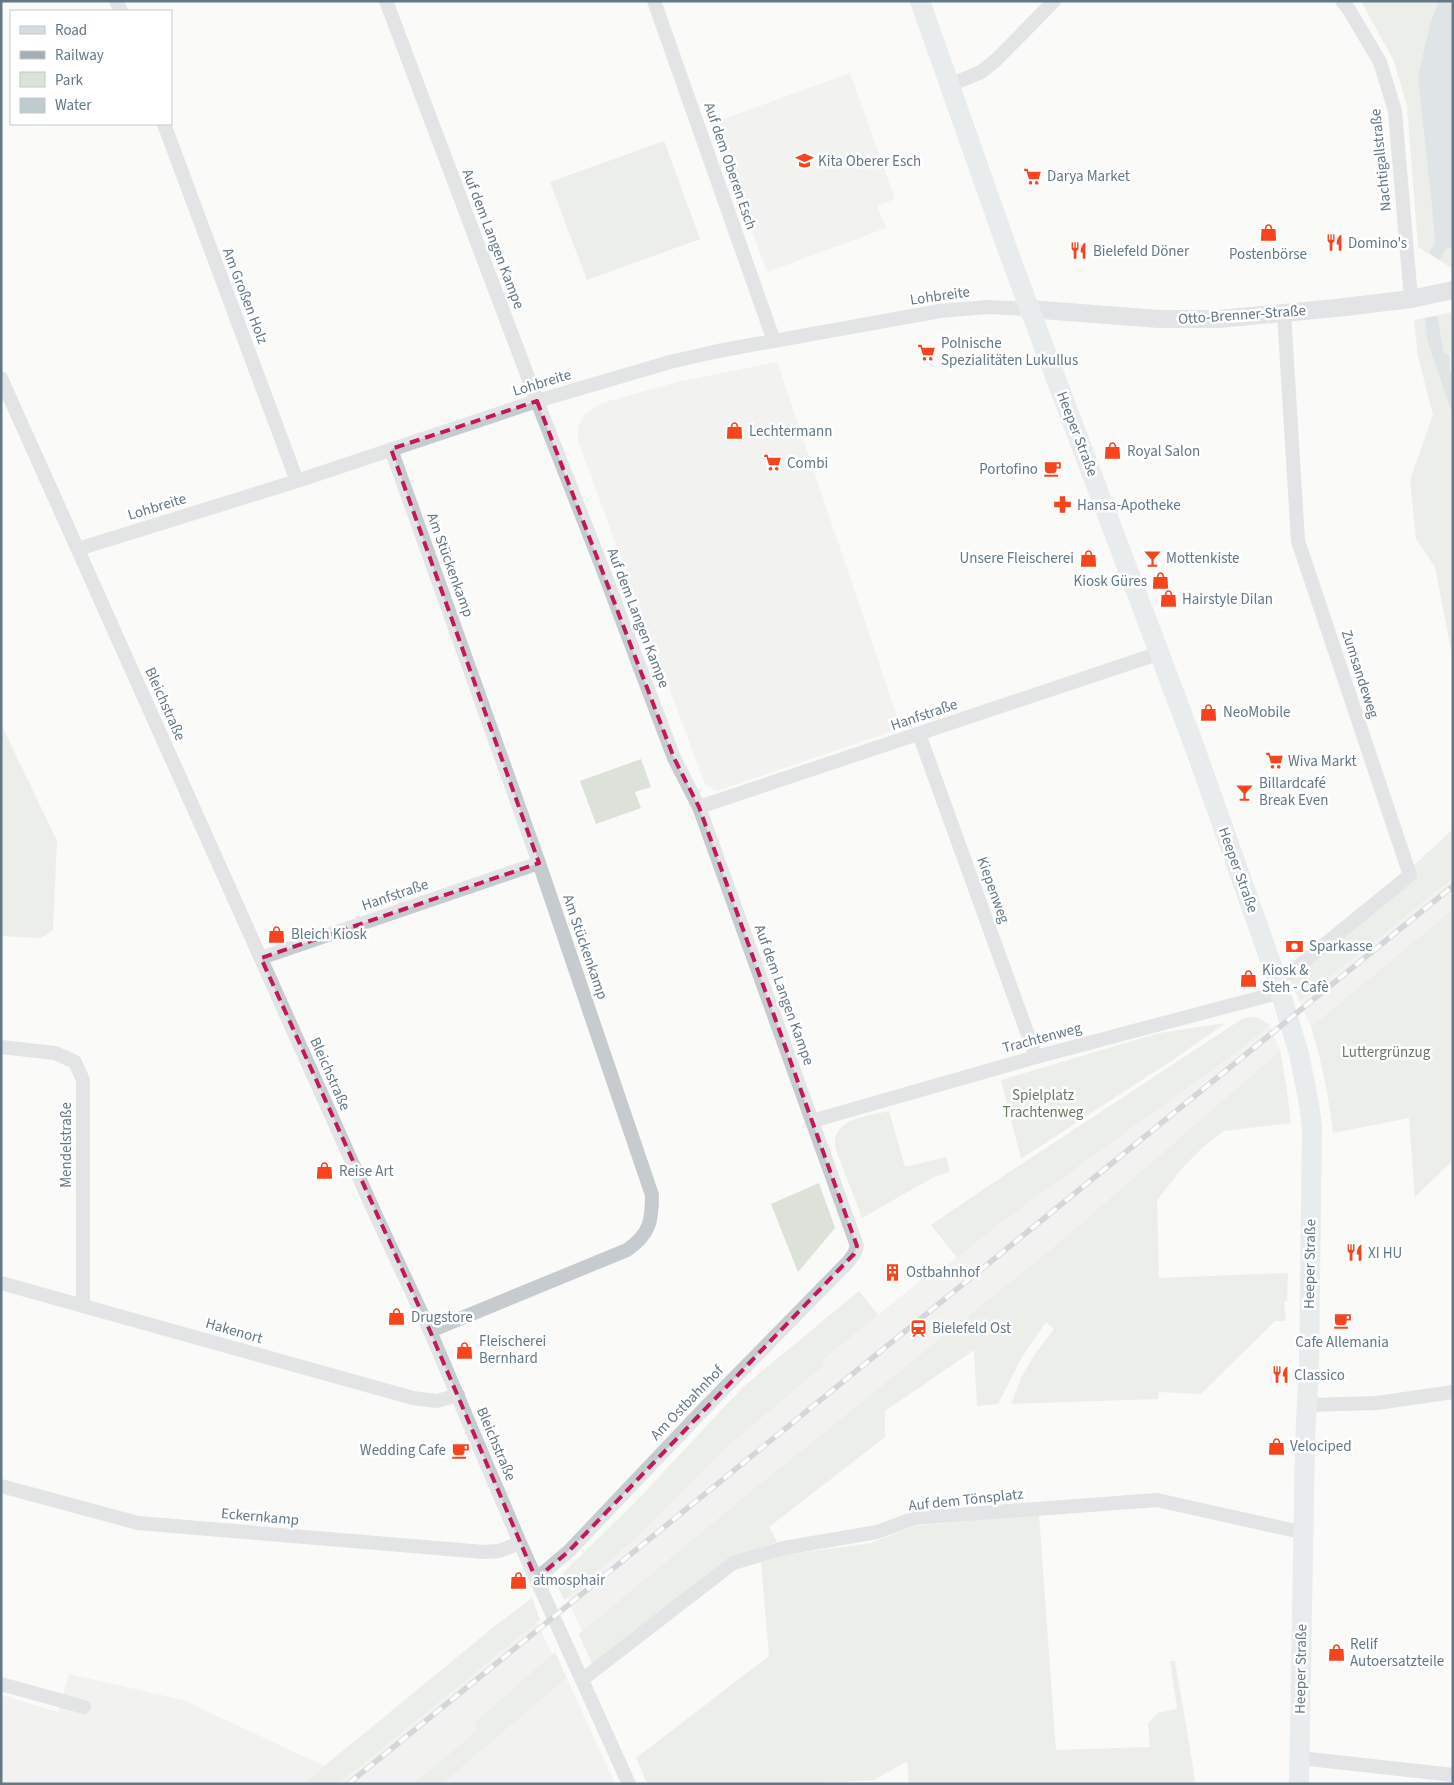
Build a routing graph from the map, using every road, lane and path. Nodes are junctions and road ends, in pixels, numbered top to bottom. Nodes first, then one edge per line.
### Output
1 (386, 1) edge
2 (654, 1) edge
3 (920, 1) edge
4 (1054, 1) edge
5 (1342, 1) edge
6 (950, 85) junction
7 (164, 125) edge
8 (1453, 290) edge
9 (1411, 298) junction
10 (1029, 309) junction
11 (1284, 313) junction
12 (774, 341) junction
13 (1, 378) edge
14 (537, 401) junction
15 (391, 449) junction
16 (296, 480) junction
17 (78, 548) junction
18 (1160, 653) junction
19 (919, 734) junction
20 (699, 808) junction
21 (539, 863) junction
22 (261, 958) junction
23 (1279, 984) junction
24 (1, 1047) edge
25 (1036, 1056) junction
26 (812, 1121) junction
27 (856, 1246) joint
28 (1, 1283) edge
29 (83, 1306) junction
30 (430, 1331) junction
31 (1453, 1392) edge
32 (458, 1395) junction
33 (1308, 1405) junction
34 (1, 1486) edge
35 (1303, 1530) junction
36 (520, 1543) junction
37 (536, 1579) junction
38 (583, 1679) junction
39 (1, 1684) edge
40 (84, 1707) dead end
41 (1300, 1758) junction
42 (1453, 1775) edge
43 (629, 1784) edge
44 (1299, 1784) edge

1 - 14 street, Auf dem Langen Kampe
2 - 12 street, Auf dem Oberen Esch
3 - 6 main road, Heeper Straße
4 - 6 street
5 - 9 street, Nachtigallstraße
6 - 10 main road, Heeper Straße
7 - 16 street, Am Großen Holz
8 - 9 street, Otto-Brenner-Straße
9 - 11 street, Otto-Brenner-Straße
10 - 11 street, Otto-Brenner-Straße
10 - 12 street, Lohbreite
10 - 18 main road, Heeper Straße
11 - 23 street, Zumsandeweg
12 - 14 street, Lohbreite
13 - 17 street, Bleichstraße
14 - 15 street, Lohbreite
14 - 20 street, Auf dem Langen Kampe
15 - 16 street, Lohbreite
15 - 21 street, Am Stückenkamp
16 - 17 street, Lohbreite
17 - 22 street, Bleichstraße
18 - 19 street, Hanfstraße
18 - 23 main road, Heeper Straße
19 - 20 street, Hanfstraße
19 - 25 street, Kiepenweg
20 - 26 street, Auf dem Langen Kampe
21 - 22 street, Hanfstraße
21 - 30 street, Am Stückenkamp
22 - 30 street, Bleichstraße
23 - 25 street, Trachtenweg
23 - 33 main road, Heeper Straße
24 - 29 street, Mendelstraße
25 - 26 street, Trachtenweg
26 - 27 street, Auf dem Langen Kampe
27 - 37 street, Am Ostbahnhof
28 - 29 street, Hakenort
29 - 32 street, Hakenort
30 - 32 street, Bleichstraße
31 - 33 street
32 - 36 street, Bleichstraße
33 - 35 main road, Heeper Straße
34 - 36 street, Eckernkamp
35 - 38 street, Auf dem Tönsplatz
35 - 41 main road, Heeper Straße
36 - 37 street, Bleichstraße
37 - 38 street, Bleichstraße
38 - 43 street, Bleichstraße
39 - 40 street
41 - 42 street
41 - 44 main road, Heeper Straße

